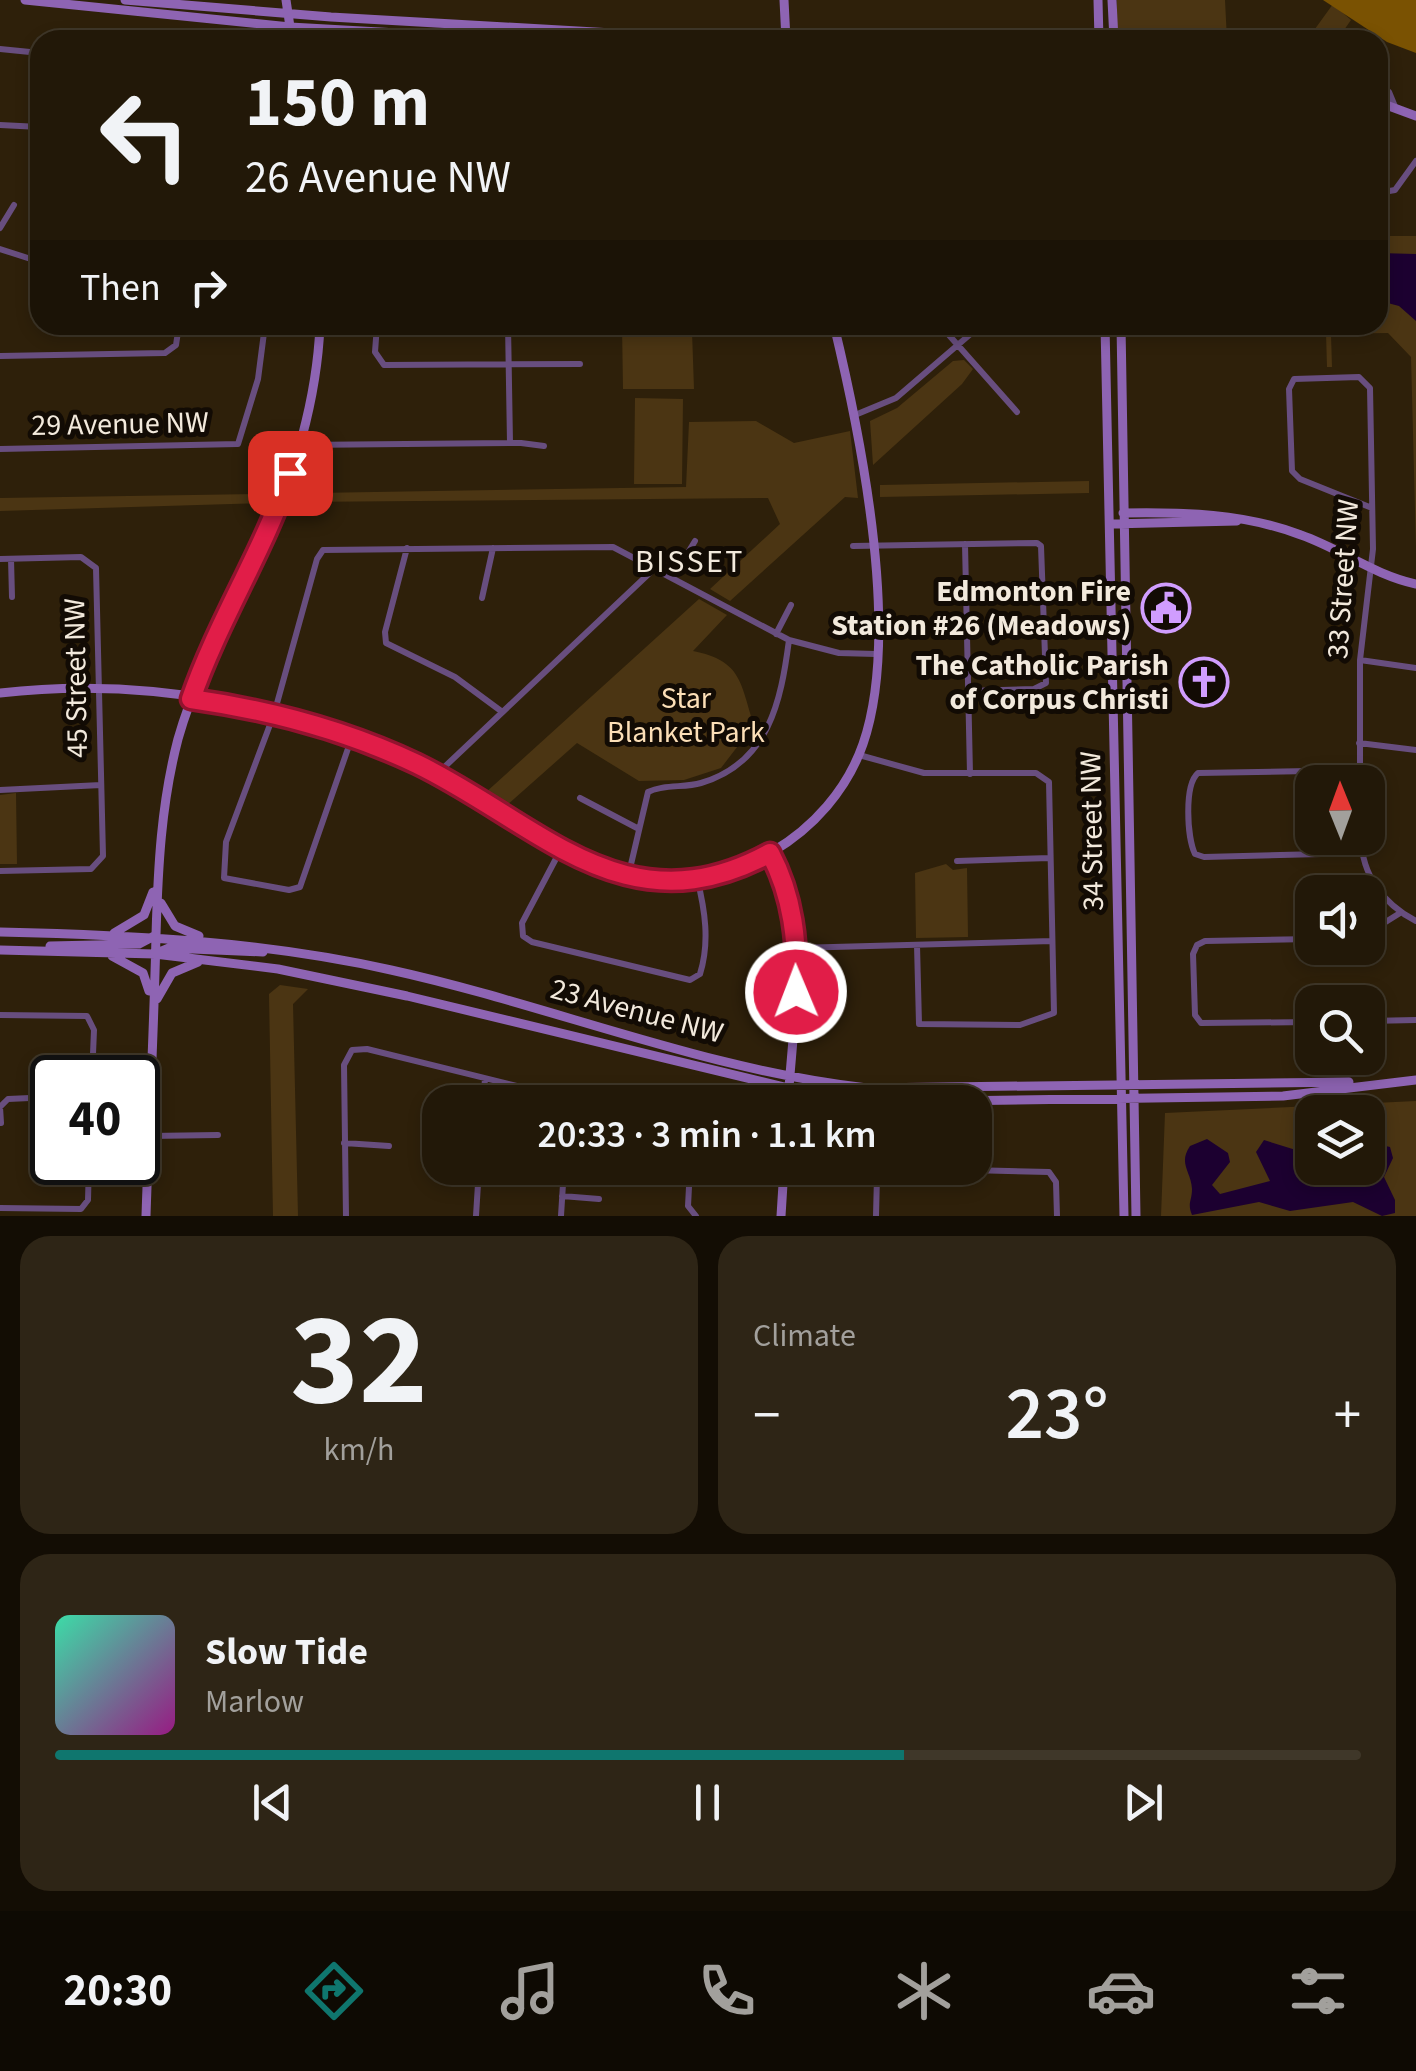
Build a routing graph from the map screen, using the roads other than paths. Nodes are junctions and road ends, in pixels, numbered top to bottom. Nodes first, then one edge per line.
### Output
1 (25, 0) edge
2 (125, 0) edge
3 (286, 0) edge
4 (784, 0) edge
5 (1098, 0) edge
6 (1112, 0) edge
7 (288, 14) junction
8 (290, 27) junction
9 (290, 30) edge
10 (344, 30) edge
11 (563, 30) edge
12 (786, 30) edge
13 (1100, 30) edge
14 (1114, 30) edge
15 (0, 49) edge
16 (30, 52) edge
17 (1388, 91) edge
18 (1388, 106) edge
19 (1396, 109) junction
20 (1416, 116) edge
21 (0, 125) edge
22 (30, 126) edge
23 (1416, 162) edge
24 (1388, 189) edge
25 (14, 205) dead end
26 (0, 228) edge
27 (0, 249) edge
28 (30, 259) edge
29 (177, 335) edge
30 (264, 335) edge
31 (320, 335) edge
32 (377, 335) edge
33 (508, 335) edge
34 (836, 335) edge
35 (948, 335) edge
36 (971, 335) edge
37 (1105, 335) edge
38 (1121, 335) edge
39 (958, 347) junction
40 (0, 356) edge
41 (508, 364) junction
42 (580, 364) dead end
43 (1017, 412) dead end
44 (855, 416) junction
45 (510, 443) junction
46 (299, 446) junction
47 (544, 446) dead end
48 (0, 448) edge
49 (1372, 508) junction
50 (1110, 519) junction
51 (1125, 519) junction
52 (695, 541) dead end
53 (965, 544) junction
54 (853, 546) dead end
55 (872, 546) junction
56 (408, 548) junction
57 (492, 548) junction
58 (0, 559) edge
59 (11, 559) junction
60 (656, 567) junction
61 (1369, 569) junction
62 (673, 577) junction
63 (1416, 584) edge
64 (12, 597) dead end
65 (482, 598) dead end
66 (791, 604) dead end
67 (287, 620) dead end
68 (299, 623) junction
69 (776, 634) junction
70 (789, 640) junction
71 (876, 654) junction
72 (1360, 660) junction
73 (1416, 668) edge
74 (99, 689) junction
75 (968, 691) junction
76 (0, 692) edge
77 (191, 699) junction
78 (500, 710) junction
79 (274, 714) junction
80 (352, 737) junction
81 (1359, 742) junction
82 (1416, 750) edge
83 (859, 755) junction
84 (1360, 765) edge
85 (1295, 772) edge
86 (437, 774) junction
87 (970, 774) junction
88 (102, 785) junction
89 (0, 790) edge
90 (102, 794) junction
91 (112, 794) dead end
92 (580, 798) dead end
93 (226, 806) dead end
94 (238, 810) junction
95 (637, 828) junction
96 (560, 851) junction
97 (770, 853) junction
98 (1295, 855) edge
99 (1363, 855) edge
100 (1050, 858) junction
101 (957, 861) dead end
102 (0, 870) edge
103 (628, 877) junction
104 (697, 878) junction
105 (157, 880) junction
106 (1400, 912) junction
107 (1416, 921) edge
108 (1385, 922) edge
109 (0, 932) edge
110 (105, 934) junction
111 (156, 935) junction
112 (1295, 940) edge
113 (1052, 941) junction
114 (216, 942) junction
115 (917, 945) junction
116 (796, 948) junction
117 (0, 950) edge
118 (18, 950) junction
119 (296, 951) junction
120 (106, 953) junction
121 (156, 954) junction
122 (206, 960) junction
123 (153, 1012) junction
124 (0, 1015) edge
125 (1416, 1020) edge
126 (1385, 1021) edge
127 (1295, 1022) edge
128 (93, 1055) edge
129 (152, 1055) edge
130 (790, 1076) junction
131 (484, 1078) junction
132 (1416, 1080) edge
133 (1386, 1082) junction
134 (484, 1085) edge
135 (510, 1085) edge
136 (776, 1085) edge
137 (789, 1085) edge
138 (1134, 1087) junction
139 (1121, 1092) junction
140 (992, 1097) edge
141 (30, 1098) edge
142 (1134, 1099) junction
143 (1, 1123) edge
144 (218, 1135) dead end
145 (160, 1136) edge
146 (344, 1143) junction
147 (389, 1146) dead end
148 (86, 1185) edge
149 (147, 1185) edge
150 (478, 1185) edge
151 (563, 1185) edge
152 (689, 1185) edge
153 (783, 1185) edge
154 (562, 1196) junction
155 (599, 1199) dead end
156 (0, 1208) edge
157 (146, 1216) edge
158 (346, 1216) edge
159 (476, 1216) edge
160 (561, 1216) edge
161 (696, 1216) edge
162 (781, 1216) edge
163 (876, 1216) edge
164 (1057, 1216) edge
165 (1124, 1216) edge
166 (1136, 1216) edge

1 - 8 main road
2 - 7 main road
3 - 7 main road
4 - 12 main road
5 - 13 main road
6 - 14 main road
7 - 8 main road
7 - 11 main road
8 - 9 main road
8 - 10 main road
15 - 16 street
17 - 19 street
18 - 19 main road
19 - 20 main road
21 - 22 street
23 - 24 street
25 - 26 street
27 - 28 street
29 - 40 street
30 - 48 street, 29 Avenue NW
31 - 46 main road
32 - 41 street
33 - 41 street
34 - 44 main road
35 - 39 street
36 - 39 street
37 - 50 main road, 34 Street NW
38 - 51 main road, 34 Street NW
39 - 43 street
39 - 44 street
41 - 42 street
41 - 45 street
44 - 55 main road
45 - 46 street
45 - 47 street
46 - 77 main road
49 - 49 street, 33 Street NW
49 - 61 street, 33 Street NW
50 - 51 main road
50 - 139 main road, 34 Street NW
51 - 61 main road
51 - 138 main road, 34 Street NW
52 - 62 street
53 - 55 street
53 - 75 street
53 - 75 street
54 - 55 street
55 - 71 main road
56 - 57 street
56 - 68 street
56 - 78 street
57 - 60 street
57 - 65 street
58 - 59 street
59 - 64 street
59 - 74 street, 45 Street NW
60 - 62 street
60 - 78 street
61 - 63 main road
61 - 72 street, 33 Street NW
62 - 69 street
66 - 69 street
67 - 68 street
68 - 79 street
69 - 70 street
70 - 71 street
70 - 95 street
71 - 83 main road
72 - 73 street
72 - 81 street, 33 Street NW
74 - 76 main road
74 - 77 main road
74 - 88 street, 45 Street NW
75 - 87 street
77 - 79 main road
77 - 105 main road
78 - 86 street
79 - 80 main road
79 - 94 street
80 - 86 main road
80 - 94 street
81 - 82 street
81 - 84 street, 33 Street NW
83 - 87 street
83 - 97 main road
85 - 98 street
86 - 96 main road
87 - 100 street
88 - 89 street
88 - 90 street, 45 Street NW
90 - 91 street, 45 Street NW
90 - 102 street, 45 Street NW
92 - 95 street
93 - 94 street
95 - 103 street
96 - 103 main road
96 - 104 street
97 - 104 main road
97 - 116 main road
99 - 106 street
100 - 101 street
100 - 113 street
103 - 104 main road
105 - 110 main road
105 - 111 main road
105 - 114 main road
106 - 107 street
106 - 108 street
109 - 110 main road, 23 Avenue NW
110 - 111 main road, 23 Avenue NW
111 - 114 main road, 23 Avenue NW
111 - 118 main road
111 - 121 main road
112 - 127 street
113 - 115 street
113 - 115 street
114 - 119 main road, 23 Avenue NW
115 - 116 street
116 - 130 main road
117 - 118 main road, 23 Avenue NW
118 - 120 main road, 23 Avenue NW
119 - 121 main road
119 - 130 main road, 23 Avenue NW
120 - 121 main road, 23 Avenue NW
120 - 123 main road
121 - 122 main road, 23 Avenue NW
121 - 123 main road
122 - 123 main road
122 - 136 main road, 23 Avenue NW
123 - 129 main road
124 - 128 street
125 - 126 street
130 - 137 main road
130 - 139 main road, 23 Avenue NW
131 - 134 street
131 - 135 street
131 - 146 street
132 - 133 main road, 23 Avenue NW
133 - 138 main road, 23 Avenue NW
133 - 142 main road, 23 Avenue NW
138 - 139 main road, 23 Avenue NW
138 - 142 main road, 34 Street NW
139 - 140 main road, 23 Avenue NW
139 - 142 main road, 23 Avenue NW
139 - 165 main road, 34 Street NW
141 - 143 street
142 - 166 main road, 34 Street NW
144 - 145 street
146 - 147 street
146 - 158 street
148 - 156 street
149 - 157 main road
150 - 159 street
151 - 154 street
152 - 161 street
153 - 162 main road
154 - 155 street
154 - 160 street
163 - 164 street

